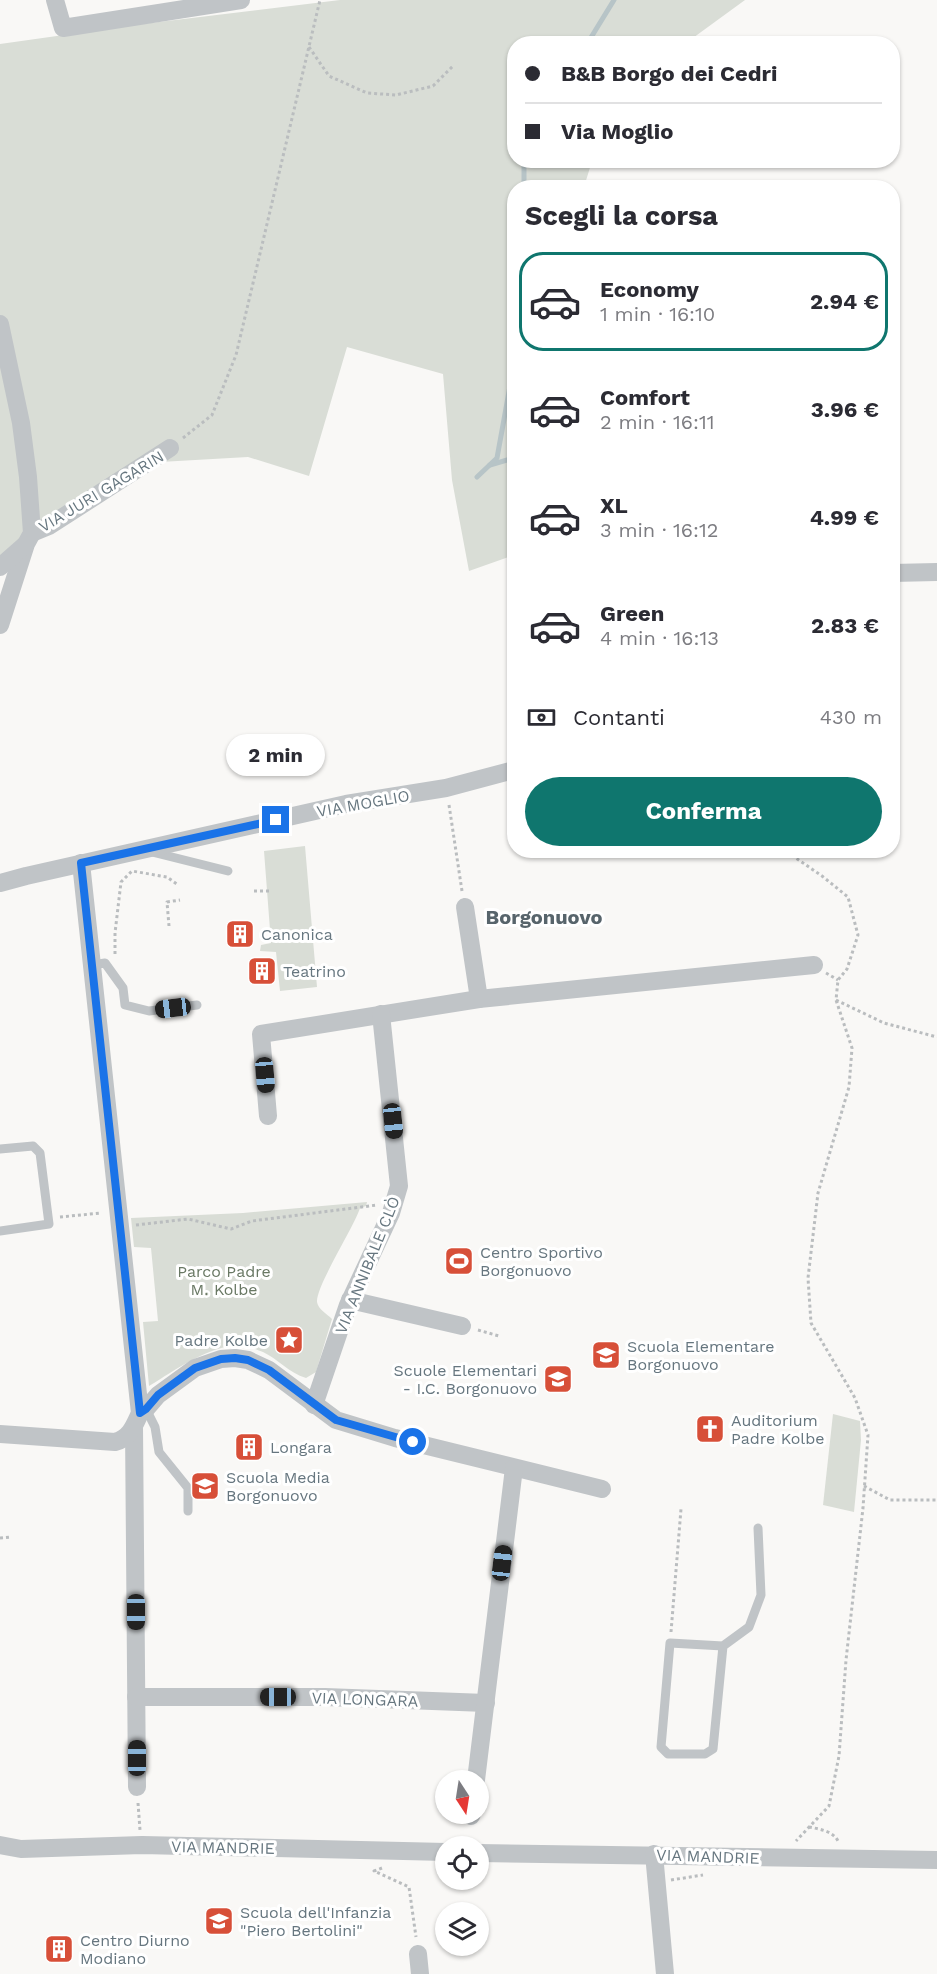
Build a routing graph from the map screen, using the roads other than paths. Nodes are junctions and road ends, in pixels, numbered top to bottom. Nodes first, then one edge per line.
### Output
1 (55, 0) edge
2 (241, 0) edge
3 (0, 324) edge
4 (170, 448) road end
5 (29, 538) junction
6 (1, 565) edge
7 (937, 572) edge
8 (900, 573) edge
9 (0, 625) edge
10 (507, 772) edge
11 (143, 850) junction
12 (81, 863) junction
13 (228, 871) dead end
14 (0, 884) edge
15 (465, 907) road end
16 (92, 965) junction
17 (813, 965) dead end
18 (479, 999) junction
19 (196, 1005) dead end
20 (381, 1014) junction
21 (268, 1116) dead end
22 (0, 1149) edge
23 (0, 1231) edge
24 (350, 1300) junction
25 (462, 1326) road end
26 (314, 1405) junction
27 (140, 1416) junction
28 (0, 1434) edge
29 (514, 1468) junction
30 (602, 1489) dead end
31 (188, 1511) dead end
32 (758, 1528) dead end
33 (723, 1646) junction
34 (136, 1697) junction
35 (486, 1703) junction
36 (477, 1770) edge
37 (137, 1787) road end
38 (0, 1845) edge
39 (435, 1852) edge
40 (489, 1852) edge
41 (654, 1854) junction
42 (937, 1860) edge
43 (418, 1954) road end
44 (420, 1974) edge
45 (665, 1974) edge

1 - 2 street
3 - 5 street, VIA JURI GAGARIN
4 - 5 street, VIA JURI GAGARIN
5 - 6 street, VIA JURI GAGARIN
5 - 9 street, VIA JURI GAGARIN
7 - 8 street
10 - 11 street, VIA MOGLIO
11 - 12 street, VIA MOGLIO
11 - 13 lane
12 - 14 street, VIA MOGLIO
12 - 16 street
15 - 18 street
16 - 19 lane
16 - 27 street
17 - 18 street
18 - 20 street
20 - 21 street
20 - 24 street, VIA ANNIBALE CLÒ
22 - 23 lane
24 - 25 street
24 - 26 street, VIA ANNIBALE CLÒ
26 - 27 street
26 - 29 street
27 - 28 street
27 - 31 lane
27 - 34 street
29 - 30 street
29 - 35 street
32 - 33 lane
33 - 33 lane
34 - 35 street, VIA LONGARA
34 - 37 street
35 - 36 street
38 - 39 street, VIA MANDRIE
40 - 41 street, VIA MANDRIE
41 - 42 street, VIA MANDRIE
41 - 45 street
43 - 44 street

